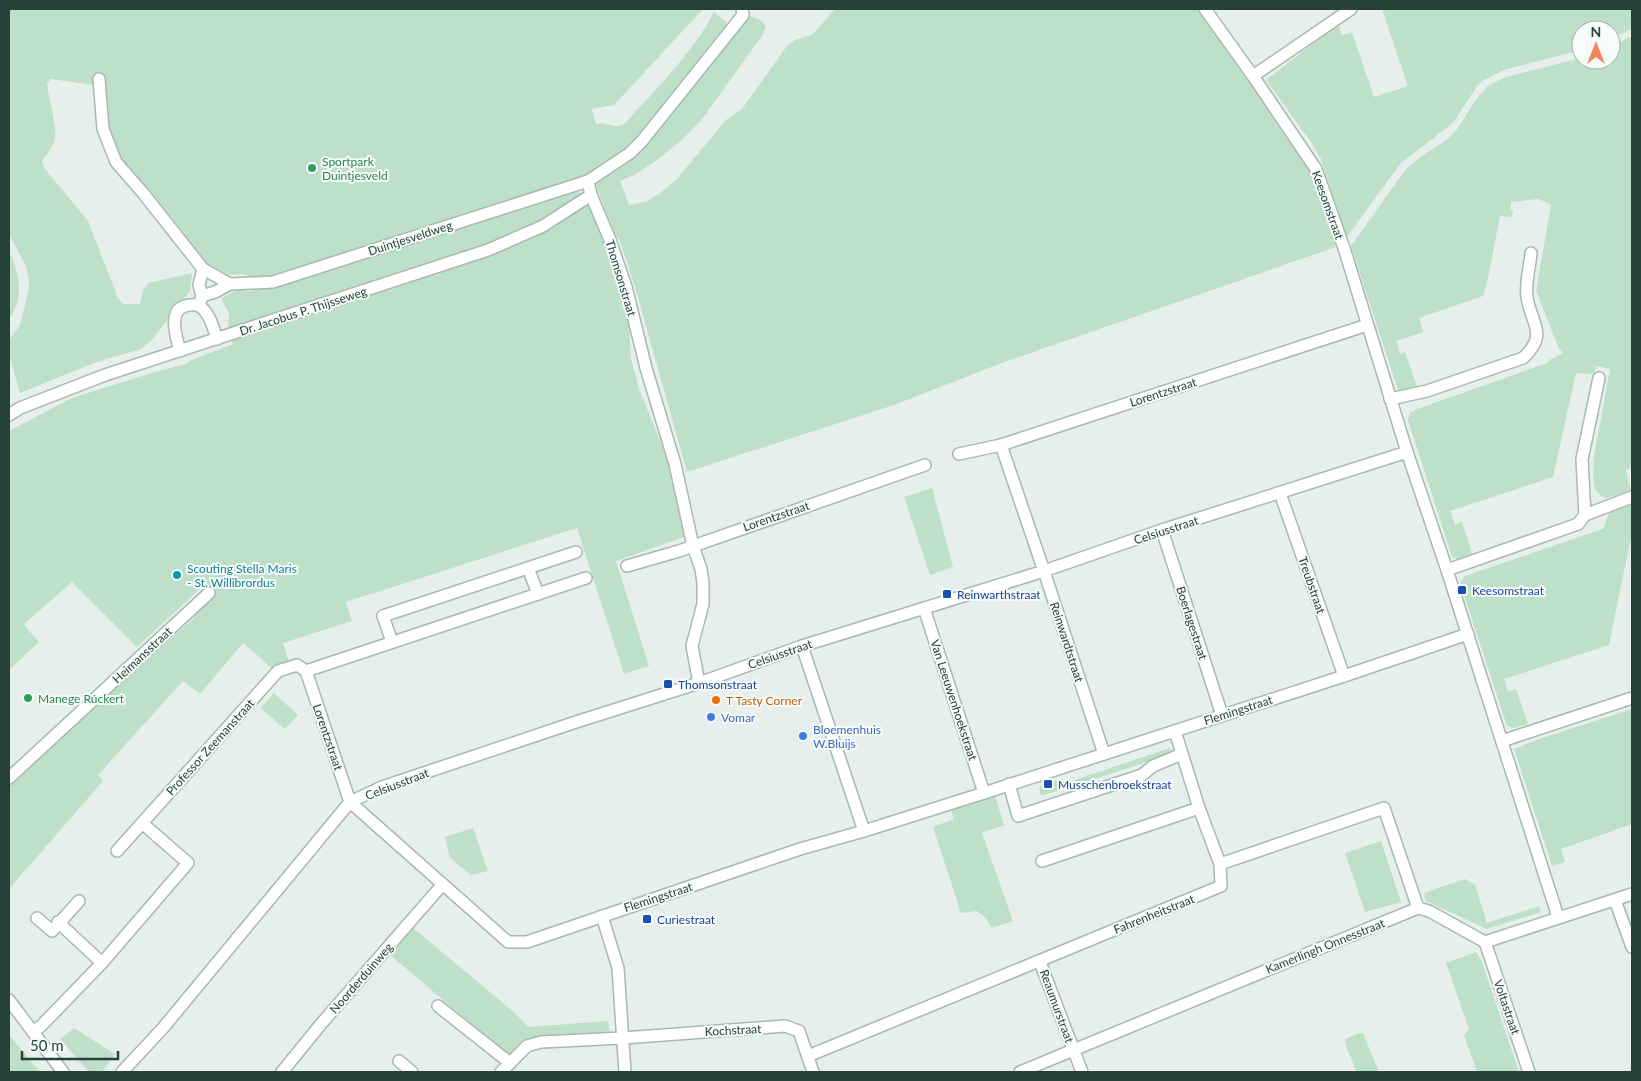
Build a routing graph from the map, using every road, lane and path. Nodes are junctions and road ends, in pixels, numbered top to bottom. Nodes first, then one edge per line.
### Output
1 (742, 9) edge
2 (1205, 9) edge
3 (1351, 9) edge
4 (1253, 76) junction
5 (99, 79) dead end
6 (588, 181) junction
7 (591, 195) junction
8 (1531, 253) dead end
9 (203, 269) junction
10 (230, 284) junction
11 (200, 301) junction
12 (1367, 325) junction
13 (217, 339) junction
14 (180, 350) junction
15 (1599, 378) dead end
16 (1390, 399) junction
17 (9, 415) edge
18 (1001, 445) junction
19 (1407, 452) junction
20 (959, 454) dead end
21 (925, 465) dead end
22 (1280, 493) junction
23 (1632, 496) edge
24 (1585, 515) junction
25 (1162, 530) junction
26 (692, 546) junction
27 (576, 552) dead end
28 (627, 566) dead end
29 (528, 568) junction
30 (1447, 570) junction
31 (1044, 571) junction
32 (586, 578) dead end
33 (209, 593) dead end
34 (538, 594) junction
35 (924, 608) junction
36 (1468, 634) junction
37 (392, 642) junction
38 (802, 646) junction
39 (306, 671) junction
40 (1344, 676) junction
41 (699, 683) junction
42 (1632, 698) edge
43 (1222, 715) junction
44 (1175, 731) junction
45 (1502, 741) junction
46 (1104, 754) junction
47 (1182, 754) junction
48 (9, 778) edge
49 (1009, 784) junction
50 (984, 793) junction
51 (350, 802) junction
52 (1200, 808) junction
53 (142, 823) junction
54 (864, 831) junction
55 (117, 850) dead end
56 (1042, 861) dead end
57 (1220, 864) junction
58 (442, 885) junction
59 (1632, 894) edge
60 (1616, 900) junction
61 (79, 901) dead end
62 (1418, 908) junction
63 (602, 916) junction
64 (1558, 917) junction
65 (38, 918) dead end
66 (58, 922) junction
67 (1485, 942) junction
68 (1632, 947) edge
69 (1040, 962) junction
70 (102, 963) junction
71 (9, 1000) edge
72 (438, 1006) dead end
73 (33, 1032) junction
74 (623, 1038) junction
75 (1073, 1050) junction
76 (808, 1056) junction
77 (398, 1061) dead end
78 (510, 1063) junction
79 (63, 1072) edge
80 (122, 1072) edge
81 (282, 1072) edge
82 (412, 1072) edge
83 (501, 1072) edge
84 (625, 1072) edge
85 (813, 1072) edge
86 (1020, 1072) edge
87 (1082, 1072) edge
88 (1529, 1072) edge

1 - 6 street, Duintjesveldweg
2 - 4 street, Keesomstraat
3 - 4 street
4 - 12 street, Keesomstraat
5 - 9 street
6 - 7 street
6 - 10 street, Duintjesveldweg
7 - 13 street, Dr. Jacobus P. Thijsseweg
7 - 26 street, Thomsonstraat
8 - 16 street
9 - 10 street
9 - 11 street
10 - 11 street, Duintjesveldweg
11 - 13 street
11 - 14 street, Duintjesveldweg
12 - 16 street, Keesomstraat
12 - 18 street, Lorentzstraat
13 - 14 street, Dr. Jacobus P. Thijsseweg
14 - 17 street, Dr. Jacobus P. Thijsseweg
15 - 24 street
16 - 19 street, Keesomstraat
18 - 20 street, Lorentzstraat
18 - 31 street, Reinwardtstraat
19 - 22 street, Celsiusstraat
19 - 30 street, Keesomstraat
21 - 26 street, Lorentzstraat
22 - 25 street, Celsiusstraat
22 - 40 street, Treubstraat
23 - 24 street
24 - 30 street
25 - 31 street, Celsiusstraat
25 - 43 street, Boerlagestraat
26 - 28 street, Lorentzstraat
26 - 41 street, Thomsonstraat
27 - 29 street
29 - 34 street
29 - 37 street
30 - 36 street, Keesomstraat
31 - 35 street, Celsiusstraat
31 - 46 street, Reinwardtstraat
32 - 34 street
33 - 48 street, Heimansstraat
34 - 37 street
35 - 38 street, Celsiusstraat
35 - 50 street, Van Leeuwenhoekstraat
36 - 40 street, Flemingstraat
36 - 45 street, Keesomstraat
37 - 39 street
38 - 41 street, Celsiusstraat
38 - 54 street
39 - 51 street, Lorentzstraat
39 - 53 street, Professor Zeemanstraat
40 - 43 street, Flemingstraat
41 - 51 street, Celsiusstraat
42 - 45 street
43 - 44 street, Flemingstraat
44 - 46 street, Flemingstraat
44 - 47 street
45 - 64 street, Keesomstraat
46 - 49 street, Flemingstraat
47 - 49 street
47 - 52 street
49 - 50 street, Flemingstraat
50 - 54 street, Flemingstraat
51 - 58 street, Flemingstraat
51 - 80 street, Celsiusstraat
52 - 56 street
52 - 57 street
53 - 55 street, Professor Zeemanstraat
53 - 70 street
54 - 63 street, Flemingstraat
57 - 62 street
57 - 69 street, Fahrenheitstraat
58 - 63 street, Flemingstraat
58 - 81 street, Noorderduinweg
59 - 60 street
60 - 64 street
60 - 68 street
61 - 66 street
62 - 67 street
62 - 75 street, Kamerlingh Onnesstraat
63 - 74 street
64 - 67 street
65 - 66 street
66 - 70 street
67 - 88 street, Voltastraat
69 - 75 street, Reaumurstraat
69 - 76 street, Fahrenheitstraat
70 - 73 street
71 - 73 street
72 - 78 street
73 - 79 street
74 - 76 street, Kochstraat
74 - 78 street
74 - 84 street
75 - 86 street, Kamerlingh Onnesstraat
75 - 87 street, Reaumurstraat
76 - 85 street, Kochstraat
77 - 82 street
78 - 83 street

